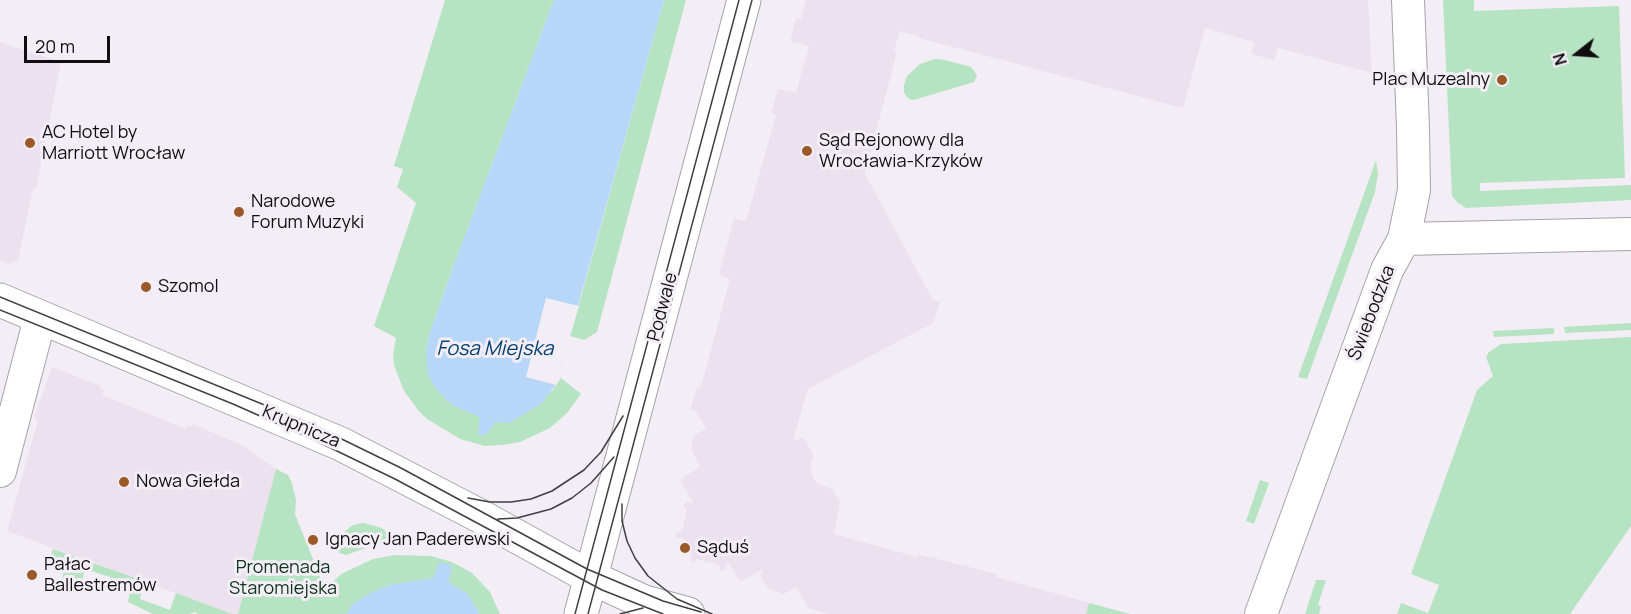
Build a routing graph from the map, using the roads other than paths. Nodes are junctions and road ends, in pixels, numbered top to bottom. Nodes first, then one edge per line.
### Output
1 (744, 0) edge
2 (1408, 0) edge
3 (1631, 234) edge
4 (1404, 239) junction
5 (0, 300) edge
6 (40, 318) junction
7 (0, 471) edge
8 (590, 577) junction
9 (582, 614) edge
10 (688, 614) edge
11 (1261, 614) edge

1 - 8 street, Podwale
2 - 4 street, Świebodzka
3 - 4 street
4 - 11 street, Świebodzka
5 - 6 street, Krupnicza
6 - 7 street
6 - 8 street, Krupnicza
8 - 9 street, Podwale
8 - 10 street, Krupnicza

